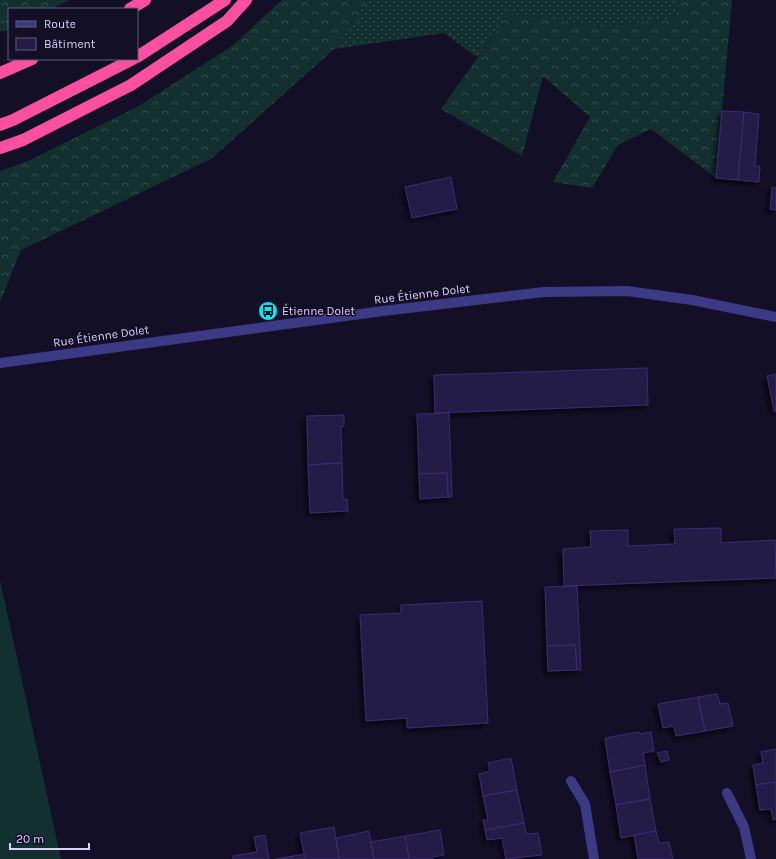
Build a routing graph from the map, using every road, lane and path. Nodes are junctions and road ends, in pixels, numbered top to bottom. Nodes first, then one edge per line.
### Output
1 (145, 0) edge
2 (225, 0) edge
3 (246, 0) edge
4 (132, 8) edge
5 (138, 56) edge
6 (30, 60) edge
7 (131, 60) edge
8 (0, 73) edge
9 (0, 125) edge
10 (0, 148) edge
11 (776, 316) edge
12 (0, 363) edge
13 (571, 781) dead end
14 (728, 793) dead end
15 (594, 859) edge
16 (751, 859) edge

1 - 4 highway
2 - 5 highway
3 - 10 highway
6 - 8 highway
7 - 9 highway
11 - 12 street, Rue Étienne Dolet
13 - 15 street
14 - 16 street

